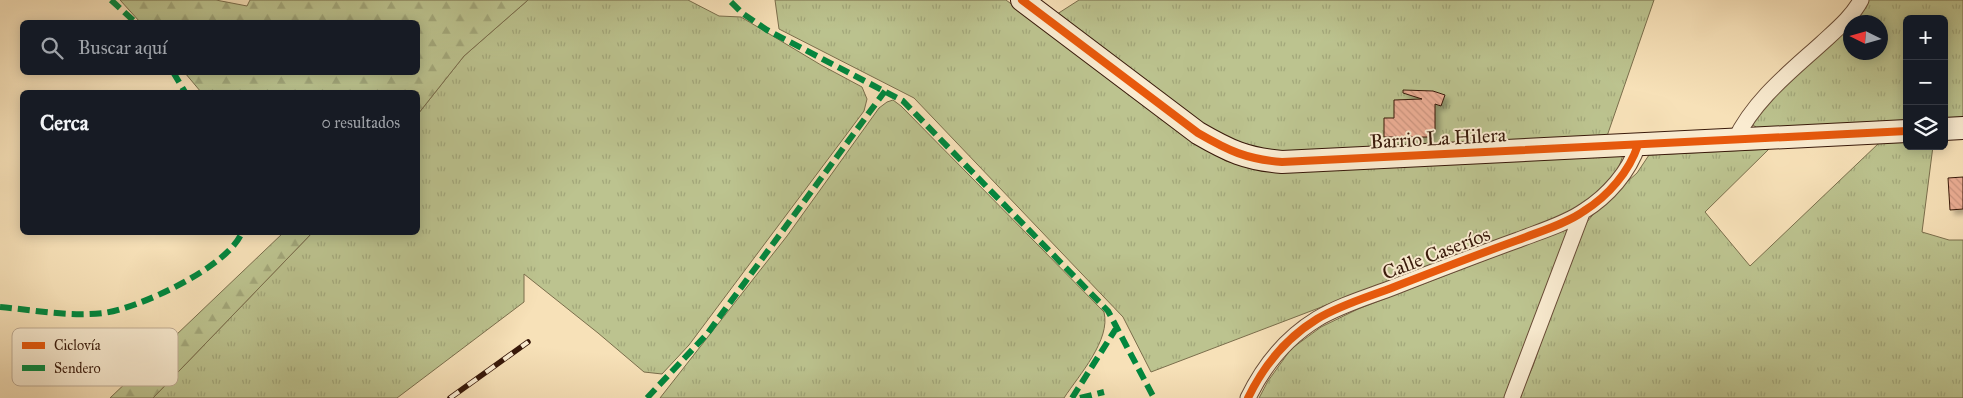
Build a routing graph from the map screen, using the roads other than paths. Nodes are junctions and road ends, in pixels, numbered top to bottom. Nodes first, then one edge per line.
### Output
1 (1022, 0) edge
2 (1860, 0) edge
3 (1963, 128) edge
4 (1948, 129) edge
5 (1903, 131) edge
6 (1735, 140) junction
7 (1638, 145) junction
8 (1582, 213) junction
9 (1248, 398) edge
10 (1512, 398) edge

1 - 7 street, Barrio La Hilera
2 - 6 street
3 - 4 street
5 - 6 street, Barrio La Hilera
6 - 7 street, Barrio La Hilera
7 - 8 street, Calle Caseríos
8 - 9 street, Calle Caseríos
8 - 10 street, Calle Caseríos

